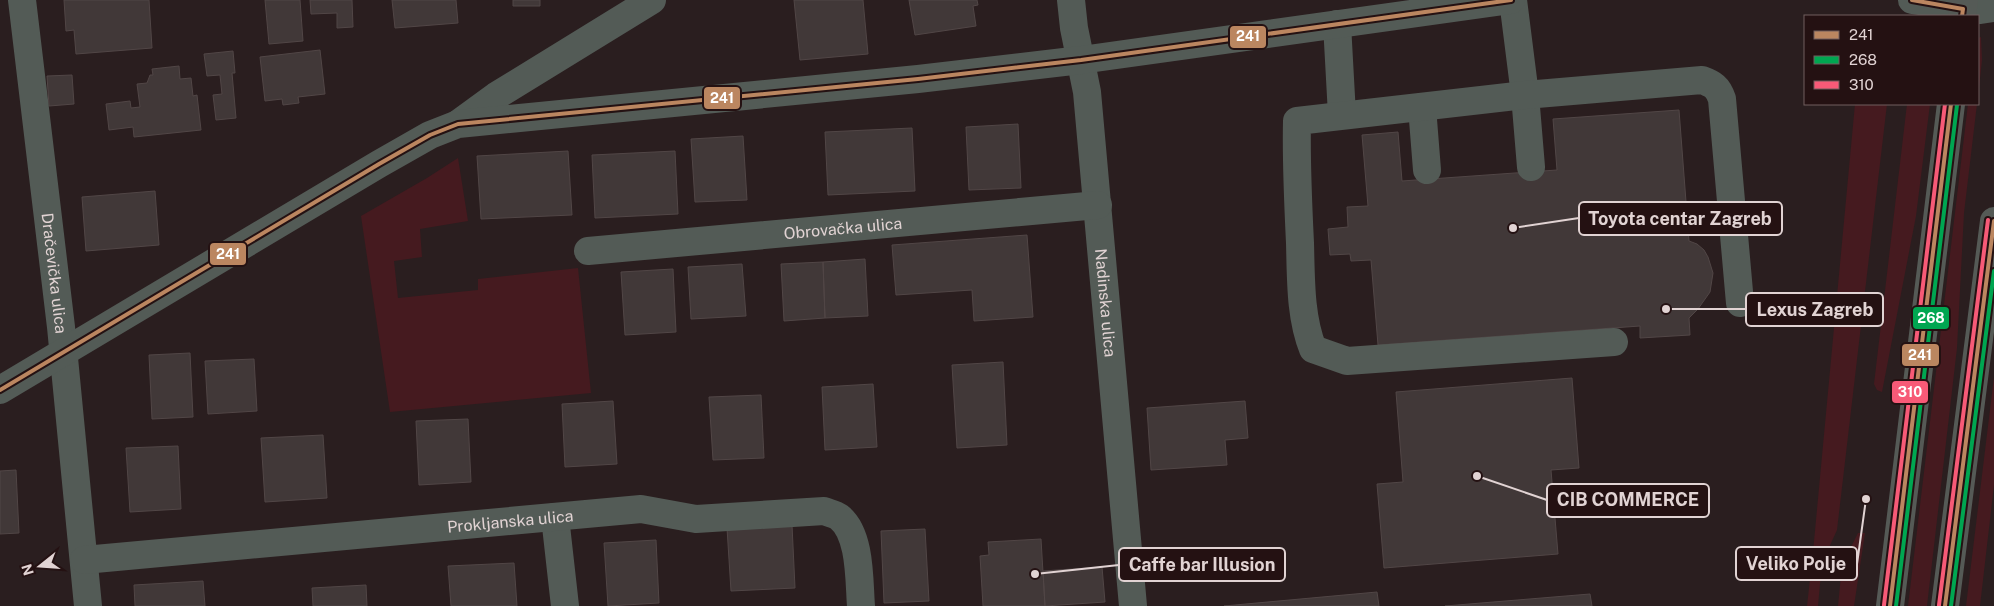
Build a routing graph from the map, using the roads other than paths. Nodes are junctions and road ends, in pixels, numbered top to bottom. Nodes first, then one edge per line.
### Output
1 (22, 0) edge
2 (652, 0) edge
3 (1071, 0) edge
4 (1512, 0) edge
5 (1912, 0) edge
6 (1963, 8) edge
7 (1994, 8) edge
8 (1337, 24) junction
9 (1082, 60) junction
10 (1525, 95) junction
11 (1952, 105) edge
12 (1422, 107) junction
13 (1342, 115) junction
14 (458, 124) junction
15 (1530, 167) dead end
16 (1427, 170) dead end
17 (1098, 206) junction
18 (1994, 221) edge
19 (588, 251) dead end
20 (1740, 303) dead end
21 (1614, 342) dead end
22 (64, 352) junction
23 (0, 390) edge
24 (555, 517) junction
25 (84, 560) junction
26 (1894, 575) junction
27 (88, 606) edge
28 (565, 606) edge
29 (861, 606) edge
30 (1133, 606) edge
31 (1884, 606) edge
32 (1890, 606) edge
33 (1945, 606) edge

1 - 22 street, Dračevička ulica
2 - 14 street
3 - 9 street, Nadinska ulica
4 - 8 street
4 - 10 street
5 - 6 street
6 - 7 street
8 - 9 street
8 - 13 street
9 - 14 street
9 - 17 street, Nadinska ulica
10 - 12 street
10 - 15 street
10 - 20 street
11 - 26 main road
12 - 13 street
12 - 16 street
13 - 21 street
14 - 22 street
17 - 19 street, Obrovačka ulica
17 - 30 street, Nadinska ulica
18 - 33 main road
22 - 23 street
22 - 25 street, Dračevička ulica
24 - 25 street, Prokljanska ulica
24 - 28 street
24 - 29 street, Prokljanska ulica
25 - 27 street, Dračevička ulica
26 - 31 street
26 - 32 main road

